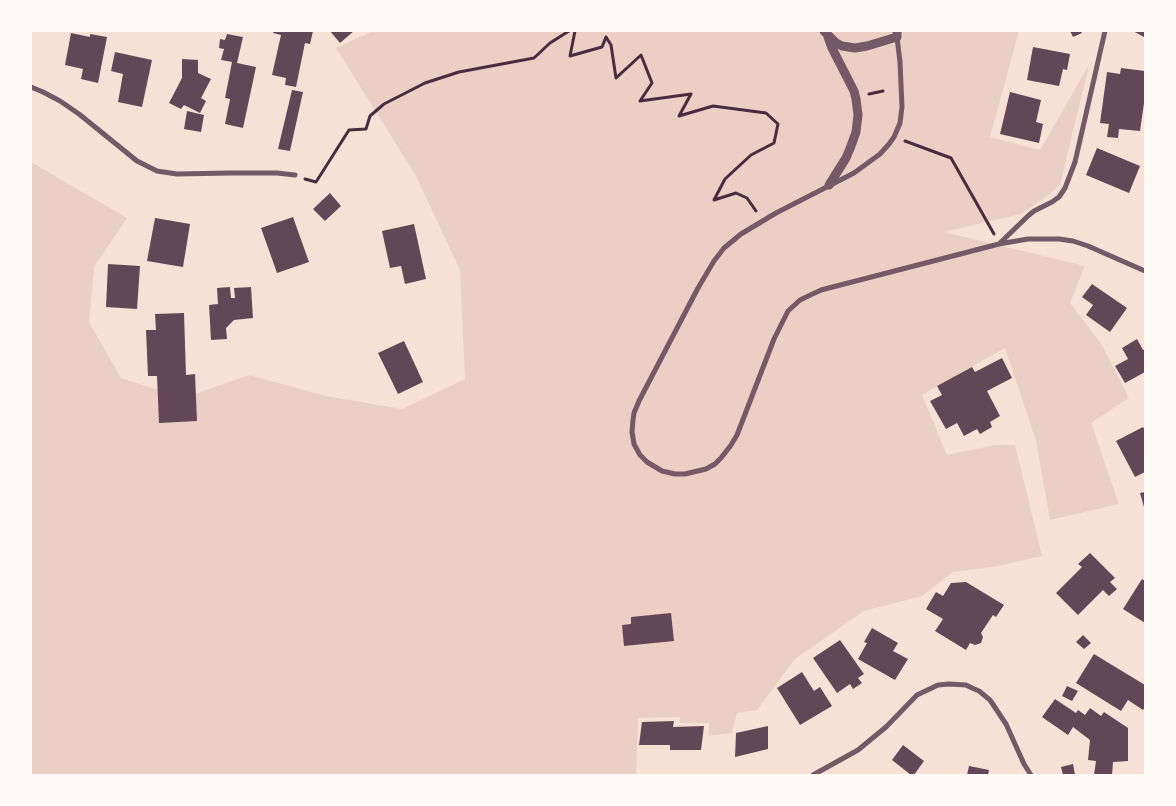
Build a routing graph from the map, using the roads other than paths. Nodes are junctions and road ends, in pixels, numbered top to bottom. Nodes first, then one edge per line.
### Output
1 (1104, 31) edge
2 (826, 34) edge
3 (897, 34) edge
4 (31, 87) edge
5 (294, 175) road end
6 (830, 185) junction
7 (999, 244) junction
8 (1145, 271) edge
9 (813, 775) edge
10 (1031, 775) edge

1 - 7 street
2 - 3 street
2 - 6 street
3 - 6 street
4 - 5 street
6 - 7 street
7 - 8 street
9 - 10 street

